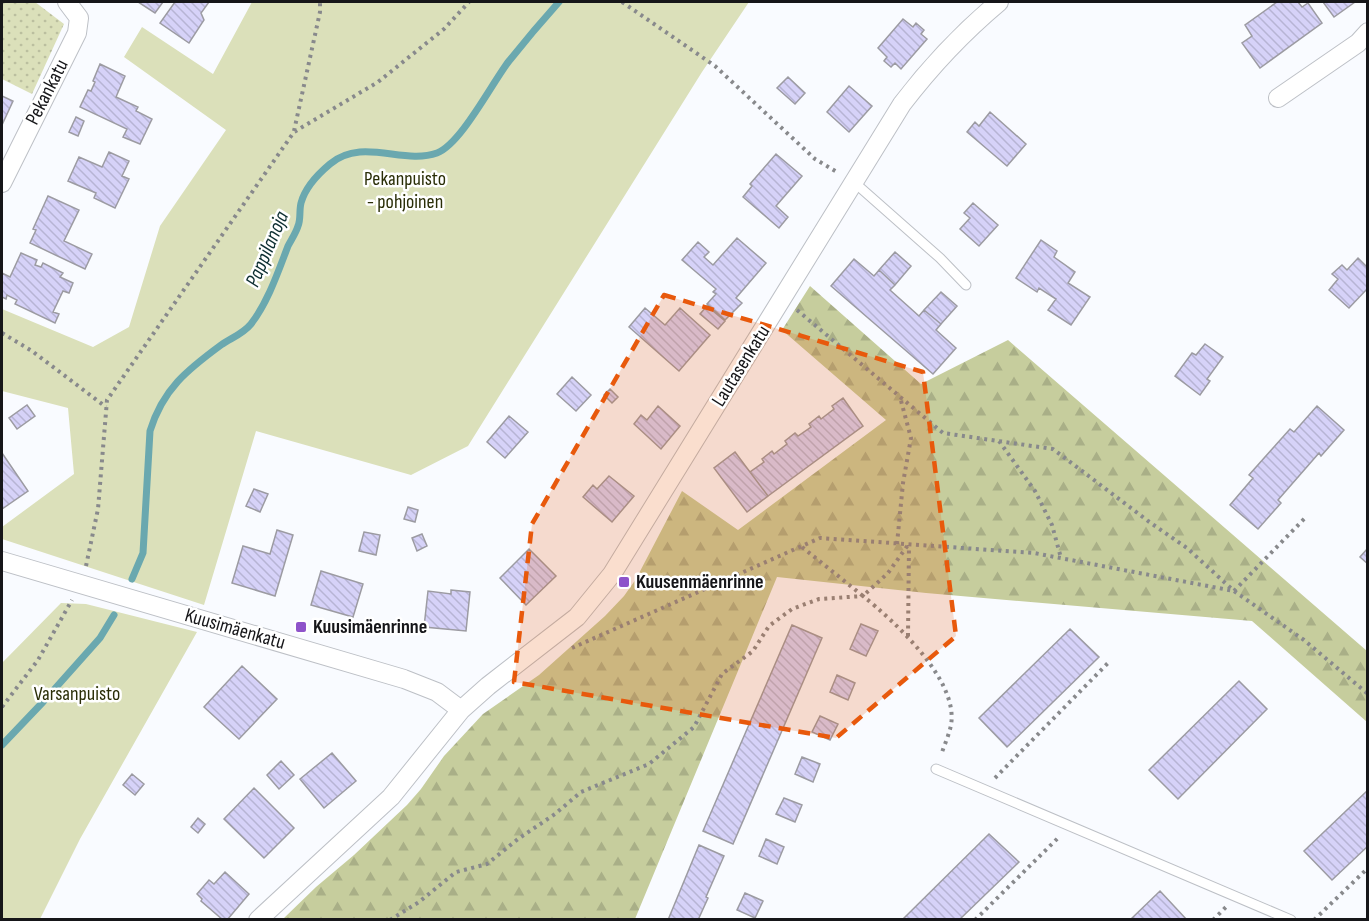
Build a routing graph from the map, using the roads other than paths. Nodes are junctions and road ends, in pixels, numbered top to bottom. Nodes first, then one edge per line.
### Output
1 (67, 2) edge
2 (999, 2) edge
3 (1368, 32) edge
4 (1278, 98) dead end
5 (2, 183) edge
6 (855, 183) junction
7 (966, 285) dead end
8 (2, 561) edge
9 (461, 710) junction
10 (936, 769) road end
11 (258, 920) edge
12 (1291, 920) edge

1 - 5 street, Pekankatu
2 - 6 street, Lautasenkatu
3 - 4 street
6 - 7 lane
6 - 9 street, Lautasenkatu
8 - 9 street, Kuusimäenkatu
9 - 11 street
10 - 12 lane

